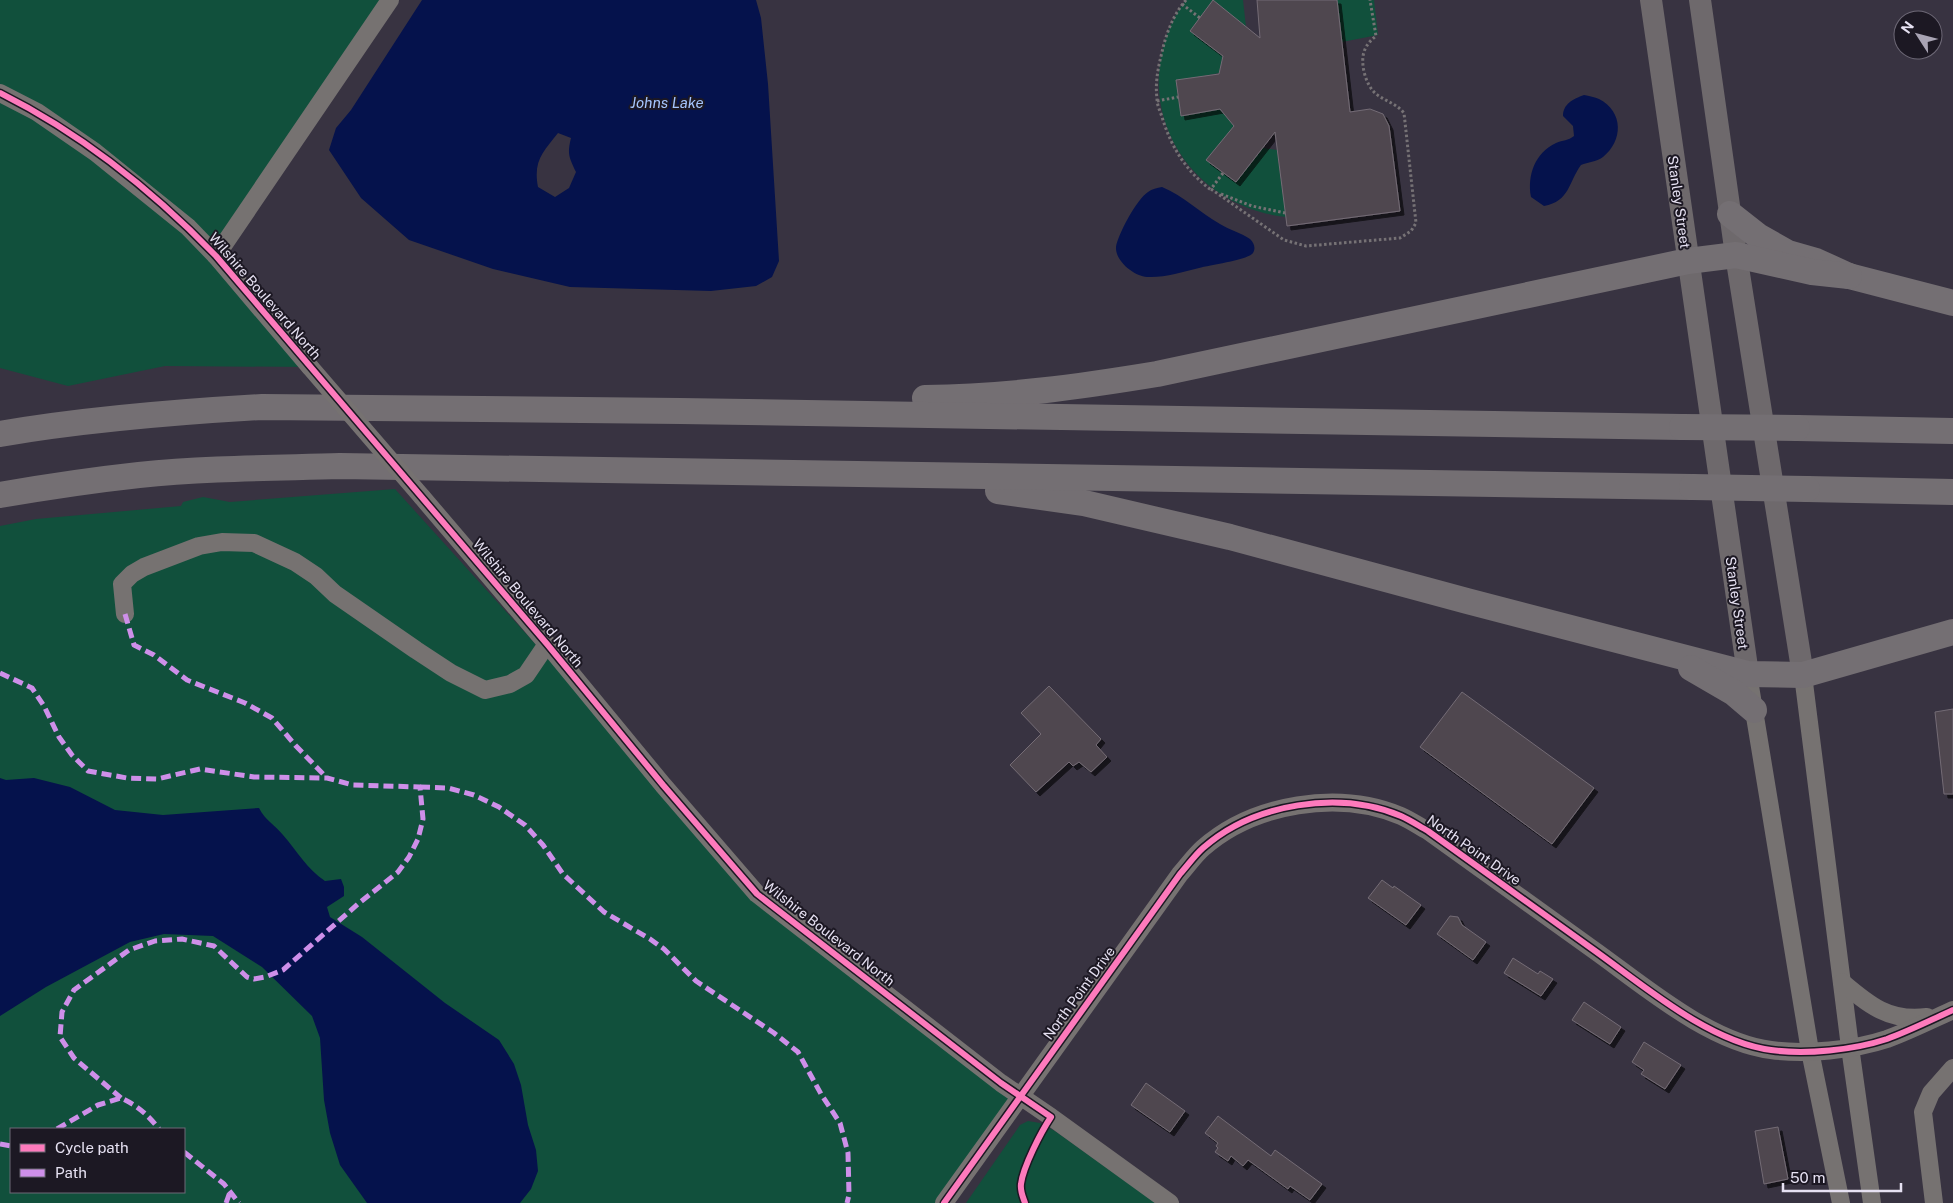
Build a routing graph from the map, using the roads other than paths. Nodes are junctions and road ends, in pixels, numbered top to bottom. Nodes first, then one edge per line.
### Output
1 (390, 0) edge
2 (1651, 0) edge
3 (1700, 0) edge
4 (0, 93) edge
5 (1730, 214) junction
6 (1736, 255) junction
7 (216, 256) junction
8 (1688, 261) junction
9 (1848, 276) junction
10 (1953, 303) edge
11 (680, 411) junction
12 (1953, 431) edge
13 (0, 434) edge
14 (954, 476) junction
15 (1953, 492) edge
16 (0, 495) edge
17 (125, 614) dead end
18 (1953, 632) edge
19 (548, 644) junction
20 (1662, 651) junction
21 (1748, 674) junction
22 (1803, 675) junction
23 (1754, 710) junction
24 (1842, 982) junction
25 (1947, 1013) edge
26 (1850, 1047) junction
27 (1810, 1051) junction
28 (1953, 1068) edge
29 (1020, 1096) junction
30 (944, 1203) edge
31 (1170, 1203) edge
32 (1841, 1203) edge
33 (1872, 1203) edge
34 (1934, 1203) edge

1 - 7 street
2 - 8 main road, Stanley Street
3 - 5 main road
4 - 7 street, Wilshire Boulevard North
5 - 6 main road
5 - 9 highway
6 - 8 highway
6 - 9 highway
6 - 22 main road
7 - 19 street, Wilshire Boulevard North, bridge
8 - 11 highway
8 - 21 main road, Stanley Street
9 - 10 highway
11 - 12 highway, bridge
11 - 13 highway
14 - 15 highway, bridge
14 - 16 highway
14 - 20 highway
17 - 19 street
18 - 22 highway
19 - 29 street, Wilshire Boulevard North
20 - 21 highway
20 - 23 highway
21 - 22 highway
21 - 23 street, Stanley Street
22 - 24 street
23 - 27 street, Stanley Street
24 - 25 street
24 - 26 street
25 - 26 street, North Point Drive
26 - 27 street, North Point Drive
26 - 33 street
27 - 29 street, North Point Drive
27 - 32 street, Stanley Street
28 - 34 street
29 - 30 street, North Point Drive
29 - 31 street, Wilshire Boulevard North

